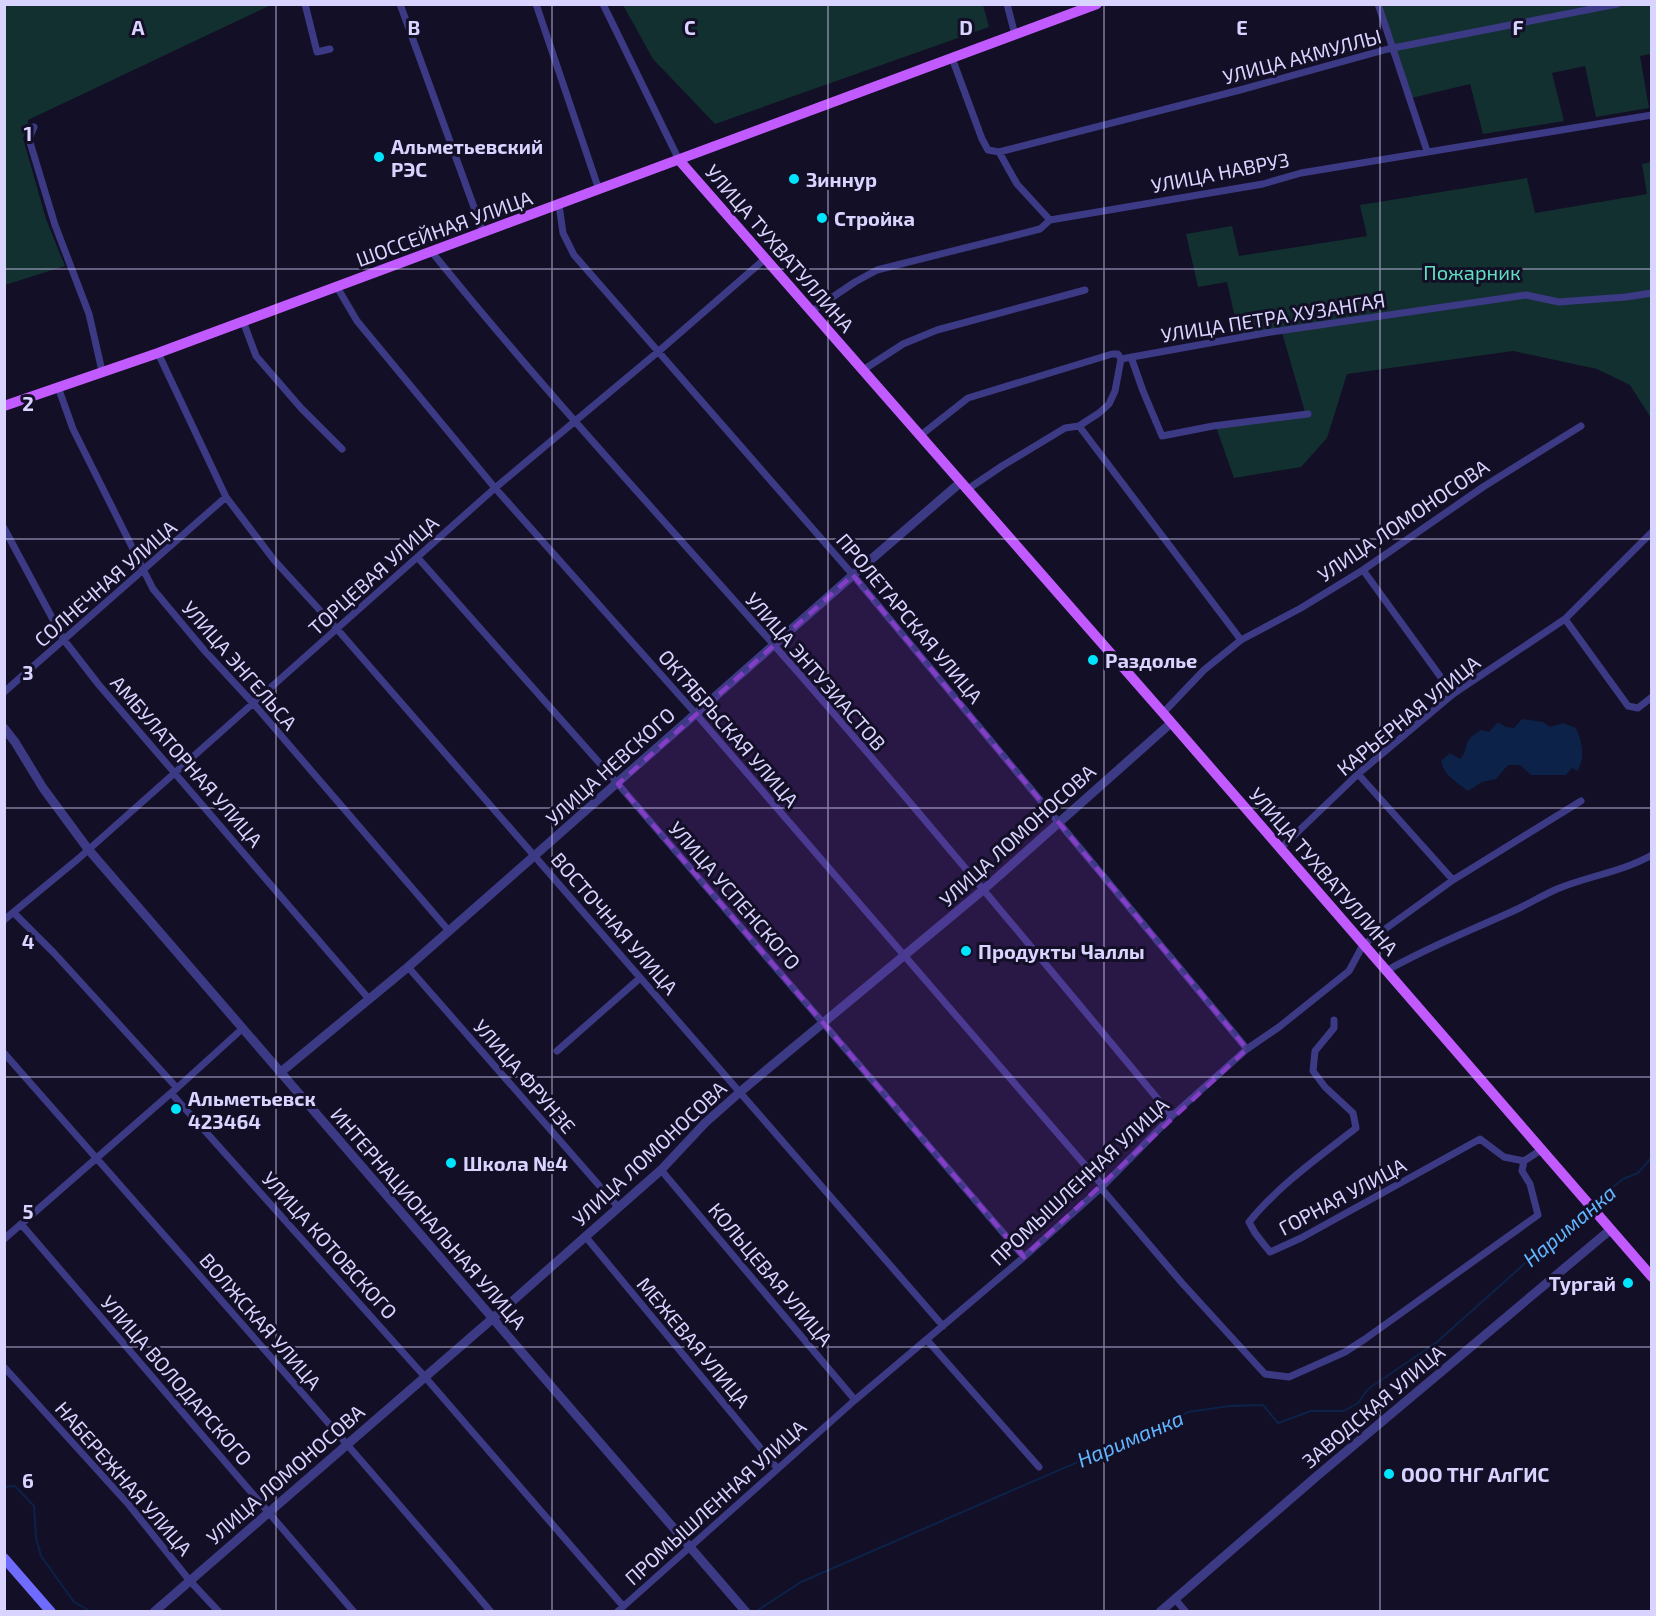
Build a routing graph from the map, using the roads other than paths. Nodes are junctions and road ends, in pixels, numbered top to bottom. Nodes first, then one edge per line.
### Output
1 (305, 4) edge
2 (400, 4) edge
3 (536, 4) edge
4 (603, 4) edge
5 (1007, 4) edge
6 (1097, 4) edge
7 (1378, 4) edge
8 (1617, 4) edge
9 (1015, 35) junction
10 (1393, 48) junction
11 (330, 49) dead end
12 (952, 58) junction
13 (1652, 116) edge
14 (34, 127) dead end
15 (1427, 151) junction
16 (999, 152) junction
17 (679, 160) junction
18 (599, 190) junction
19 (559, 205) junction
20 (1050, 220) junction
21 (483, 232) junction
22 (431, 251) junction
23 (766, 258) junction
24 (337, 287) junction
25 (1085, 290) dead end
26 (1652, 293) edge
27 (812, 311) junction
28 (243, 321) junction
29 (659, 351) junction
30 (158, 353) junction
31 (1131, 357) junction
32 (1121, 359) junction
33 (863, 370) junction
34 (102, 371) junction
35 (58, 387) junction
36 (4, 406) edge
37 (1308, 414) dead end
38 (575, 422) junction
39 (1079, 426) junction
40 (1581, 426) dead end
41 (921, 435) junction
42 (342, 449) dead end
43 (965, 486) junction
44 (495, 488) junction
45 (226, 497) junction
46 (4, 528) edge
47 (1652, 532) edge
48 (418, 558) junction
49 (1363, 570) junction
50 (144, 571) junction
51 (853, 575) junction
52 (1565, 619) junction
53 (337, 629) junction
54 (64, 640) junction
55 (1241, 640) junction
56 (774, 645) junction
57 (4, 693) edge
58 (1453, 694) junction
59 (1652, 697) edge
60 (253, 703) junction
61 (1163, 712) junction
62 (696, 714) junction
63 (1171, 723) junction
64 (4, 728) edge
65 (175, 772) junction
66 (1358, 774) junction
67 (618, 783) junction
68 (1581, 801) dead end
69 (1059, 821) junction
70 (88, 849) junction
71 (1281, 849) junction
72 (1652, 855) edge
73 (535, 856) junction
74 (1453, 880) junction
75 (983, 890) junction
76 (14, 914) junction
77 (4, 920) edge
78 (449, 931) junction
79 (1363, 945) junction
80 (905, 957) junction
81 (408, 967) junction
82 (1386, 971) junction
83 (640, 978) junction
84 (369, 999) junction
85 (1334, 1020) dead end
86 (825, 1024) junction
87 (242, 1029) junction
88 (1247, 1049) junction
89 (556, 1051) dead end
90 (4, 1053) edge
91 (281, 1072) junction
92 (174, 1091) junction
93 (741, 1092) junction
94 (1172, 1116) junction
95 (1541, 1150) junction
96 (97, 1159) junction
97 (1524, 1161) junction
98 (661, 1170) junction
99 (1102, 1187) junction
100 (618, 1208) junction
101 (21, 1224) junction
102 (1606, 1226) junction
103 (585, 1236) junction
104 (4, 1239) edge
105 (1024, 1257) junction
106 (1652, 1277) edge
107 (492, 1319) junction
108 (943, 1326) junction
109 (927, 1340) junction
110 (4, 1366) edge
111 (425, 1377) junction
112 (855, 1400) junction
113 (348, 1443) junction
114 (1039, 1467) dead end
115 (777, 1468) junction
116 (269, 1512) junction
117 (689, 1547) junction
118 (4, 1558) edge
119 (190, 1581) junction
120 (1175, 1599) junction
121 (623, 1606) junction
122 (51, 1611) edge
123 (154, 1611) edge
124 (219, 1611) edge
125 (354, 1611) edge
126 (491, 1611) edge
127 (617, 1611) edge
128 (746, 1611) edge
129 (1160, 1611) edge
130 (1186, 1611) edge

1 - 11 street
2 - 21 street
3 - 18 street
4 - 17 street, УЛИЦА ТУХВАТУЛЛИНА
5 - 9 street
6 - 9 main road, ШОССЕЙНАЯ УЛИЦА
7 - 10 street
8 - 10 street, УЛИЦА АКМУЛЛЫ
9 - 12 main road, ШОССЕЙНАЯ УЛИЦА
10 - 15 street
10 - 16 street, УЛИЦА АКМУЛЛЫ
12 - 16 street
12 - 17 main road, ШОССЕЙНАЯ УЛИЦА
13 - 15 street, УЛИЦА НАВРУЗ
14 - 34 street
15 - 20 street, УЛИЦА НАВРУЗ
16 - 20 street
17 - 18 main road, ШОССЕЙНАЯ УЛИЦА
17 - 23 main road, УЛИЦА ТУХВАТУЛЛИНА
18 - 19 main road, ШОССЕЙНАЯ УЛИЦА
19 - 21 main road, ШОССЕЙНАЯ УЛИЦА
19 - 29 street, ПРОЛЕТАРСКАЯ УЛИЦА
20 - 27 street, УЛИЦА НАВРУЗ
21 - 22 main road, ШОССЕЙНАЯ УЛИЦА
22 - 24 main road, ШОССЕЙНАЯ УЛИЦА
22 - 38 street, УЛИЦА ЭНТУЗИАСТОВ
23 - 27 main road, УЛИЦА ТУХВАТУЛЛИНА
23 - 29 street, ТОРЦЕВАЯ УЛИЦА
24 - 28 main road, ШОССЕЙНАЯ УЛИЦА
24 - 44 street, ОКТЯБРЬСКАЯ УЛИЦА
25 - 33 street
26 - 31 street, УЛИЦА ПЕТРА ХУЗАНГАЯ
27 - 33 main road, УЛИЦА ТУХВАТУЛЛИНА
28 - 30 main road, ШОССЕЙНАЯ УЛИЦА
28 - 42 street
29 - 38 street, ТОРЦЕВАЯ УЛИЦА
29 - 51 street, ПРОЛЕТАРСКАЯ УЛИЦА
30 - 34 main road, ШОССЕЙНАЯ УЛИЦА
30 - 45 street, ВОСТОЧНАЯ УЛИЦА
31 - 32 street, УЛИЦА ПЕТРА ХУЗАНГАЯ
31 - 37 street
32 - 39 street
32 - 41 street, УЛИЦА ПЕТРА ХУЗАНГАЯ
33 - 41 main road, УЛИЦА ТУХВАТУЛЛИНА
34 - 35 main road, ШОССЕЙНАЯ УЛИЦА
35 - 36 main road, ШОССЕЙНАЯ УЛИЦА
35 - 50 street, УЛИЦА ЭНГЕЛЬСА
38 - 44 street, ТОРЦЕВАЯ УЛИЦА
38 - 56 street, УЛИЦА ЭНТУЗИАСТОВ
39 - 43 street
39 - 55 street
40 - 49 street, УЛИЦА ЛОМОНОСОВА
41 - 43 main road, УЛИЦА ТУХВАТУЛЛИНА
43 - 51 street, УЛИЦА НЕВСКОГО
43 - 61 main road, УЛИЦА ТУХВАТУЛЛИНА
44 - 48 street, ТОРЦЕВАЯ УЛИЦА
44 - 62 street, ОКТЯБРЬСКАЯ УЛИЦА
45 - 50 street, СОЛНЕЧНАЯ УЛИЦА
45 - 53 street, ВОСТОЧНАЯ УЛИЦА
46 - 54 street, АМБУЛАТОРНАЯ УЛИЦА
47 - 52 street, КАРЬЕРНАЯ УЛИЦА
48 - 53 street, ТОРЦЕВАЯ УЛИЦА
48 - 67 street, УЛИЦА УСПЕНСКОГО
49 - 55 street, УЛИЦА ЛОМОНОСОВА
49 - 58 street
50 - 54 street, СОЛНЕЧНАЯ УЛИЦА
50 - 60 street, УЛИЦА ЭНГЕЛЬСА
51 - 56 street, УЛИЦА НЕВСКОГО
51 - 69 street, ПРОЛЕТАРСКАЯ УЛИЦА
52 - 58 street, КАРЬЕРНАЯ УЛИЦА
52 - 59 street
53 - 60 street, ТОРЦЕВАЯ УЛИЦА
53 - 73 street, ВОСТОЧНАЯ УЛИЦА
54 - 57 street, СОЛНЕЧНАЯ УЛИЦА
54 - 65 street, АМБУЛАТОРНАЯ УЛИЦА
55 - 61 street, УЛИЦА ЛОМОНОСОВА
56 - 62 street, УЛИЦА НЕВСКОГО
56 - 75 street, УЛИЦА ЭНТУЗИАСТОВ
58 - 66 street, КАРЬЕРНАЯ УЛИЦА
60 - 65 street, ТОРЦЕВАЯ УЛИЦА
60 - 78 street, УЛИЦА ЭНГЕЛЬСА
61 - 63 main road, УЛИЦА ТУХВАТУЛЛИНА
62 - 67 street, УЛИЦА НЕВСКОГО
62 - 80 street, ОКТЯБРЬСКАЯ УЛИЦА
63 - 69 street, УЛИЦА ЛОМОНОСОВА
63 - 71 main road, УЛИЦА ТУХВАТУЛЛИНА
64 - 70 street, ИНТЕРНАЦИОНАЛЬНАЯ УЛИЦА
65 - 70 street, ТОРЦЕВАЯ УЛИЦА
65 - 84 street, АМБУЛАТОРНАЯ УЛИЦА
66 - 71 street, КАРЬЕРНАЯ УЛИЦА
66 - 74 street
67 - 73 street, УЛИЦА НЕВСКОГО
67 - 86 street, УЛИЦА УСПЕНСКОГО
68 - 74 street, ПРОМЫШЛЕННАЯ УЛИЦА
69 - 75 street, УЛИЦА ЛОМОНОСОВА
69 - 88 street, ПРОЛЕТАРСКАЯ УЛИЦА
70 - 76 street, ТОРЦЕВАЯ УЛИЦА
70 - 87 street, ИНТЕРНАЦИОНАЛЬНАЯ УЛИЦА
71 - 79 main road, УЛИЦА ТУХВАТУЛЛИНА
72 - 82 street
73 - 78 street, УЛИЦА НЕВСКОГО
73 - 83 street, ВОСТОЧНАЯ УЛИЦА
74 - 79 street, ПРОМЫШЛЕННАЯ УЛИЦА
75 - 80 street, УЛИЦА ЛОМОНОСОВА
75 - 94 street, УЛИЦА ЭНТУЗИАСТОВ
76 - 77 street, ТОРЦЕВАЯ УЛИЦА
76 - 92 street, УЛИЦА КОТОВСКОГО
78 - 81 street, УЛИЦА НЕВСКОГО
79 - 82 main road, УЛИЦА ТУХВАТУЛЛИНА
79 - 88 street, ПРОМЫШЛЕННАЯ УЛИЦА
80 - 86 street, УЛИЦА ЛОМОНОСОВА
80 - 99 street, ОКТЯБРЬСКАЯ УЛИЦА
81 - 84 street, УЛИЦА НЕВСКОГО
81 - 100 street, УЛИЦА ФРУНЗЕ
82 - 95 main road, УЛИЦА ТУХВАТУЛЛИНА
83 - 89 street
83 - 93 street, ВОСТОЧНАЯ УЛИЦА
84 - 91 street, УЛИЦА НЕВСКОГО
85 - 97 street, ГОРНАЯ УЛИЦА
86 - 93 street, УЛИЦА ЛОМОНОСОВА
86 - 105 street, УЛИЦА УСПЕНСКОГО
87 - 91 street, ИНТЕРНАЦИОНАЛЬНАЯ УЛИЦА
87 - 92 street
88 - 94 street, ПРОМЫШЛЕННАЯ УЛИЦА
90 - 96 street, ВОЛЖСКАЯ УЛИЦА
91 - 107 street, ИНТЕРНАЦИОНАЛЬНАЯ УЛИЦА
92 - 96 street
92 - 111 street, УЛИЦА КОТОВСКОГО
93 - 98 street, УЛИЦА ЛОМОНОСОВА
93 - 108 street, ВОСТОЧНАЯ УЛИЦА
94 - 99 street, ПРОМЫШЛЕННАЯ УЛИЦА
95 - 97 street
95 - 102 main road, УЛИЦА ТУХВАТУЛЛИНА
96 - 101 street
96 - 113 street, ВОЛЖСКАЯ УЛИЦА
97 - 99 street, ОКТЯБРЬСКАЯ УЛИЦА
98 - 100 street, УЛИЦА ЛОМОНОСОВА
98 - 112 street, КОЛЬЦЕВАЯ УЛИЦА
99 - 105 street, ПРОМЫШЛЕННАЯ УЛИЦА
100 - 103 street, УЛИЦА ЛОМОНОСОВА
101 - 104 street
101 - 116 street, УЛИЦА ВОЛОДАРСКОГО
102 - 106 main road, УЛИЦА ТУХВАТУЛЛИНА
102 - 120 street, ЗАВОДСКАЯ УЛИЦА
103 - 107 street, УЛИЦА ЛОМОНОСОВА
103 - 115 street, МЕЖЕВАЯ УЛИЦА
105 - 108 street, ПРОМЫШЛЕННАЯ УЛИЦА
107 - 111 street, УЛИЦА ЛОМОНОСОВА
107 - 117 street, ИНТЕРНАЦИОНАЛЬНАЯ УЛИЦА
108 - 109 street, ПРОМЫШЛЕННАЯ УЛИЦА
109 - 112 street, ПРОМЫШЛЕННАЯ УЛИЦА
109 - 114 street
110 - 119 street, НАБЕРЕЖНАЯ УЛИЦА
111 - 113 street, УЛИЦА ЛОМОНОСОВА
111 - 121 street, УЛИЦА КОТОВСКОГО
112 - 115 street, ПРОМЫШЛЕННАЯ УЛИЦА
113 - 116 street, УЛИЦА ЛОМОНОСОВА
113 - 126 street, ВОЛЖСКАЯ УЛИЦА
115 - 117 street, ПРОМЫШЛЕННАЯ УЛИЦА
116 - 119 street, УЛИЦА ЛОМОНОСОВА
116 - 125 street, УЛИЦА ВОЛОДАРСКОГО
117 - 121 street, ПРОМЫШЛЕННАЯ УЛИЦА
117 - 128 street, ИНТЕРНАЦИОНАЛЬНАЯ УЛИЦА
118 - 122 main road
119 - 123 street, УЛИЦА ЛОМОНОСОВА
119 - 124 street, НАБЕРЕЖНАЯ УЛИЦА
120 - 129 street, ЗАВОДСКАЯ УЛИЦА
120 - 130 street
121 - 127 street, ПРОМЫШЛЕННАЯ УЛИЦА

